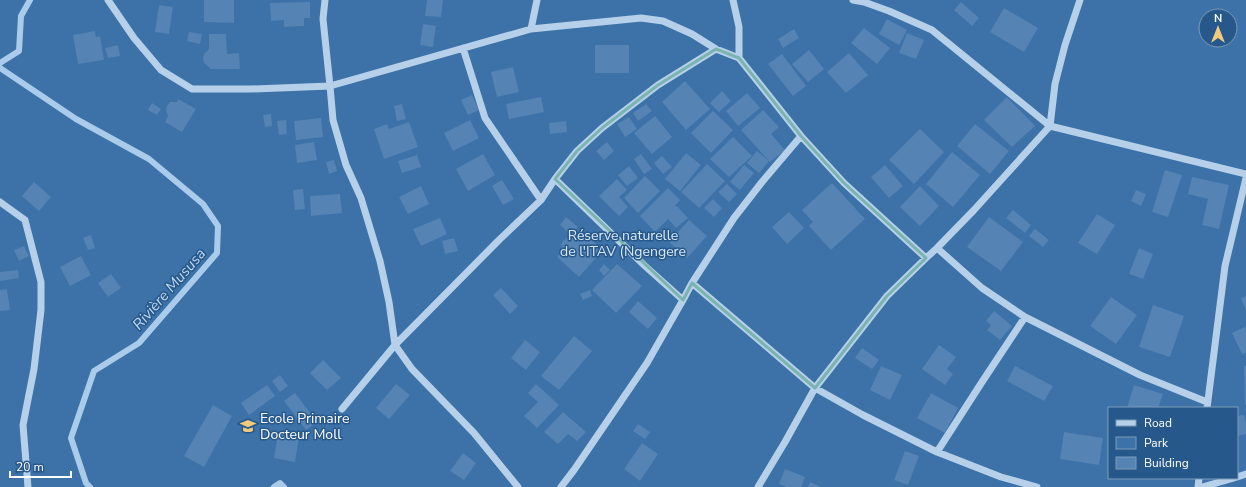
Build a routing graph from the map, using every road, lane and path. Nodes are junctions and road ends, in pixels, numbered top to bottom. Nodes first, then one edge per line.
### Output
1 (108, 0) edge
2 (325, 0) edge
3 (537, 0) edge
4 (733, 0) edge
5 (853, 0) edge
6 (1080, 0) edge
7 (532, 29) junction
8 (463, 48) junction
9 (716, 49) junction
10 (738, 58) junction
11 (330, 86) junction
12 (1050, 126) junction
13 (801, 136) junction
14 (1246, 174) edge
15 (1246, 178) edge
16 (555, 179) junction
17 (541, 200) junction
18 (0, 202) edge
19 (937, 248) junction
20 (926, 258) junction
21 (692, 283) junction
22 (683, 300) junction
23 (1025, 317) junction
24 (395, 345) junction
25 (815, 388) junction
26 (1207, 405) edge
27 (342, 409) dead end
28 (937, 452) junction
29 (1230, 479) edge
30 (28, 487) edge
31 (518, 487) edge
32 (561, 487) edge
33 (758, 487) edge
34 (1037, 487) edge
35 (1202, 487) edge

1 - 11 street
2 - 11 street
3 - 7 street
4 - 10 street
5 - 12 street
6 - 12 street
7 - 8 street
7 - 9 street
8 - 11 street
8 - 17 street
9 - 10 street
9 - 16 street
10 - 13 street
11 - 24 street
12 - 14 street
12 - 19 street
13 - 20 street
13 - 21 street
15 - 26 street
16 - 17 street
16 - 22 street
17 - 24 street
18 - 30 street
19 - 20 street
19 - 23 street
20 - 25 street
21 - 22 street
21 - 25 street
22 - 32 street
23 - 26 street
23 - 28 street
24 - 27 street
24 - 31 street
25 - 28 street
25 - 33 street
28 - 34 street
29 - 35 street

